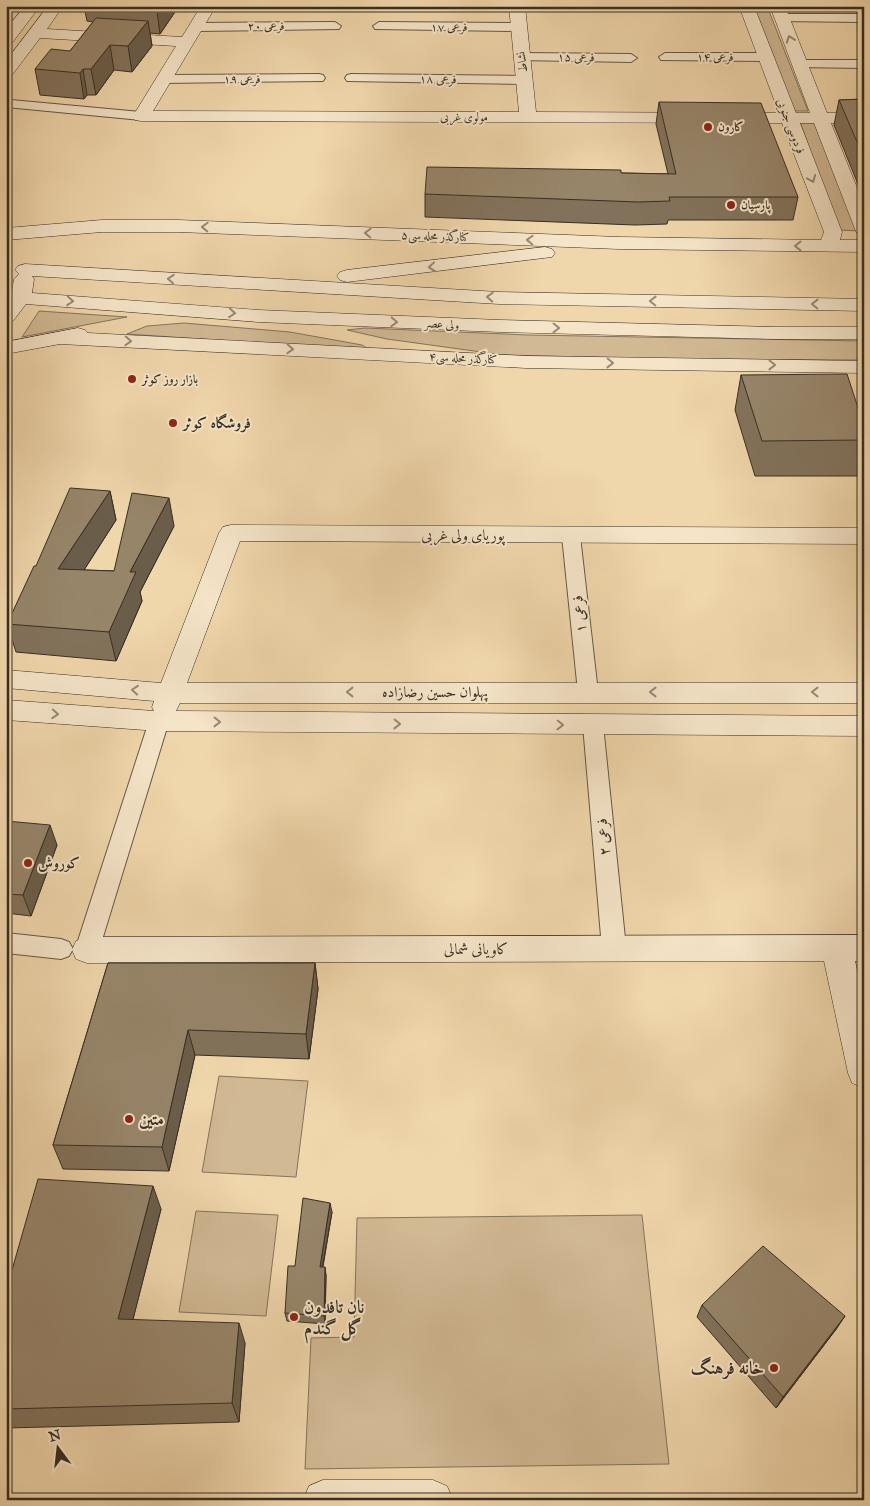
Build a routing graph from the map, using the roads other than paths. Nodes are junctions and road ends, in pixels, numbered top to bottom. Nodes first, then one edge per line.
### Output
1 (33, 6) edge
2 (56, 6) edge
3 (209, 6) edge
4 (517, 6) edge
5 (746, 6) edge
6 (780, 12) edge
7 (864, 18) edge
8 (197, 26) junction
9 (334, 26) dead end
10 (379, 26) dead end
11 (519, 27) junction
12 (36, 33) junction
13 (6, 40) edge
14 (187, 42) junction
15 (522, 57) junction
16 (664, 57) dead end
17 (765, 57) junction
18 (631, 58) dead end
19 (799, 64) junction
20 (864, 64) edge
21 (6, 72) edge
22 (319, 78) dead end
23 (351, 78) dead end
24 (164, 79) junction
25 (524, 80) junction
26 (10, 104) dead end
27 (141, 116) junction
28 (528, 117) junction
29 (788, 118) junction
30 (820, 118) junction
31 (864, 118) edge
32 (864, 229) edge
33 (864, 233) edge
34 (831, 239) junction
35 (619, 243) junction
36 (864, 246) edge
37 (14, 251) edge
38 (262, 285) junction
39 (21, 298) junction
40 (864, 305) edge
41 (197, 310) junction
42 (258, 316) junction
43 (6, 317) edge
44 (864, 332) edge
45 (62, 338) junction
46 (6, 348) edge
47 (404, 355) junction
48 (864, 367) edge
49 (571, 536) junction
50 (864, 536) edge
51 (6, 680) edge
52 (171, 692) junction
53 (588, 692) junction
54 (864, 693) edge
55 (6, 710) edge
56 (159, 721) junction
57 (592, 725) junction
58 (864, 726) edge
59 (6, 943) edge
60 (614, 948) junction
61 (850, 948) edge
62 (74, 950) junction
63 (864, 1073) edge
64 (323, 1500) edge
65 (342, 1500) edge
66 (433, 1500) edge

1 - 13 street
2 - 12 street
3 - 8 street
4 - 11 street, نشاط
5 - 17 street, فردوسی جنوبی
6 - 7 street
19 -> 6 street
8 - 9 street, فرعی ۲۰
8 - 14 street
10 - 11 street, فرعی ۱۷
11 - 15 street, نشاط
12 - 14 street
12 - 21 street
14 - 24 street
15 - 18 street, فرعی ۱۵
15 - 25 street, نشاط
16 - 17 street, فرعی ۱۴
17 - 29 street, فردوسی جنوبی
19 - 20 street
19 - 30 street
22 - 24 street, فرعی ۱۹
23 - 25 street, فرعی ۱۸
24 - 27 street
25 - 28 street, نشاط
26 - 27 street
27 - 28 street, مولوی غربی
28 - 29 street, مولوی غربی
29 - 30 street, مولوی غربی
29 -> 34 street, فردوسی جنوبی
30 - 31 street, مولوی غربی
30 - 32 street
33 - 34 street
34 -> 35 street, کنارگذر محله سی۵
34 - 36 street, کنارگذر محله سی۵
35 -> 37 street, کنارگذر محله سی۵
35 -> 38 street
38 -> 37 street, ولی عصر
37 - 39 street
40 -> 38 street, ولی عصر
39 -> 41 street, ولی عصر
39 - 43 street
41 -> 42 street, ولی عصر
41 - 45 street
42 -> 44 street, ولی عصر
42 - 47 street
45 - 46 street
45 -> 47 street, کنارگذر محله سی۴
47 -> 48 street, کنارگذر محله سی۴
49 - 50 street, پوریای ولی غربی
49 - 52 street, پوریای ولی غربی
49 - 53 street, فرعی ۱
52 -> 51 street, پهلوان حسین رضازاده
53 -> 52 street, پهلوان حسین رضازاده
52 - 56 street
54 -> 53 street, پهلوان حسین رضازاده
53 - 57 street
55 -> 56 street, پهلوان حسین رضازاده
56 -> 57 street, پهلوان حسین رضازاده
56 - 62 street
57 - 58 street, پهلوان حسین رضازاده
57 - 60 street, فرعی ۲
59 - 62 street
60 - 61 street, کاویانی شمالی
60 - 62 street, کاویانی شمالی
61 - 63 street
64 - 65 street
65 - 66 street

